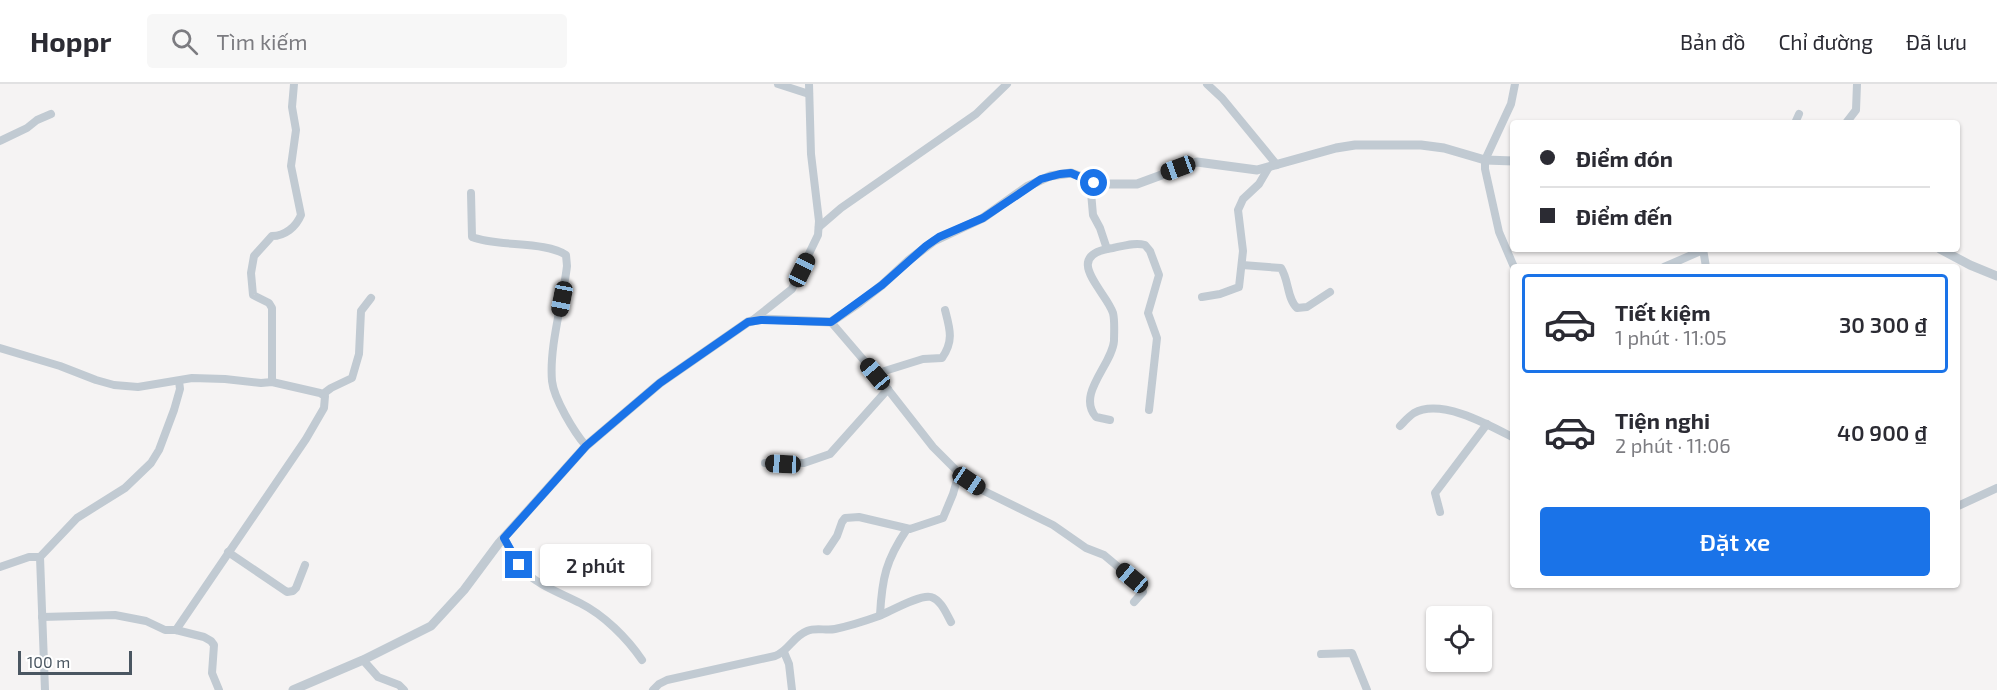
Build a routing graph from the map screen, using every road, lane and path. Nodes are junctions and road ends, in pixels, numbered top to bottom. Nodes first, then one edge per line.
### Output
1 (294, 84) edge
2 (778, 84) edge
3 (809, 84) edge
4 (1007, 84) edge
5 (1208, 84) edge
6 (1515, 84) edge
7 (1857, 84) edge
8 (809, 94) junction
9 (51, 114) dead end
10 (1799, 114) dead end
11 (1796, 120) edge
12 (1848, 120) edge
13 (0, 141) edge
14 (1485, 160) junction
15 (1510, 161) edge
16 (1273, 166) junction
17 (1090, 181) junction
18 (471, 193) dead end
19 (819, 227) junction
20 (1107, 249) junction
21 (1698, 252) edge
22 (1946, 252) edge
23 (1513, 264) edge
24 (1671, 264) edge
25 (1242, 265) junction
26 (1997, 276) edge
27 (1330, 292) dead end
28 (1202, 297) dead end
29 (371, 298) dead end
30 (945, 310) dead end
31 (753, 320) junction
32 (831, 322) junction
33 (0, 348) edge
34 (875, 374) junction
35 (179, 381) junction
36 (272, 382) junction
37 (888, 389) junction
38 (323, 394) junction
39 (1149, 410) dead end
40 (1110, 420) dead end
41 (1487, 424) junction
42 (1400, 426) dead end
43 (1510, 436) edge
44 (586, 446) junction
45 (765, 463) dead end
46 (959, 473) junction
47 (1997, 488) edge
48 (1960, 505) edge
49 (1440, 512) dead end
50 (907, 529) junction
51 (504, 538) junction
52 (827, 550) dead end
53 (228, 552) junction
54 (40, 557) junction
55 (305, 565) dead end
56 (0, 567) edge
57 (1134, 602) dead end
58 (880, 615) junction
59 (42, 617) junction
60 (951, 622) dead end
61 (176, 630) junction
62 (784, 652) junction
63 (1321, 654) dead end
64 (363, 660) junction
65 (642, 660) dead end
66 (45, 690) edge
67 (219, 690) edge
68 (293, 690) edge
69 (404, 690) edge
70 (653, 690) edge
71 (792, 690) edge
72 (1367, 690) edge

1 - 36 street
2 - 8 street
3 - 8 street
4 - 19 street
5 - 16 street
6 - 14 street
7 - 12 street
8 - 19 street
9 - 13 street
10 - 11 street
14 - 15 street
14 - 16 street
14 - 23 street
16 - 17 street
16 - 25 street
17 - 20 street
17 - 32 street
18 - 44 street
19 - 31 street
20 - 39 street
20 - 40 street
21 - 24 street
22 - 26 street
25 - 27 street
25 - 28 street
29 - 38 street
30 - 34 street
31 - 32 street
31 - 44 street
32 - 34 street
33 - 35 street
34 - 37 street
35 - 36 street
35 - 54 street
36 - 38 street
37 - 45 street
37 - 46 street
38 - 53 street
41 - 42 street
41 - 43 street
41 - 49 street
44 - 51 street
46 - 50 street
46 - 57 street
47 - 48 street
50 - 52 street
50 - 58 street
51 - 64 street
51 - 65 street
53 - 55 street
53 - 61 street
54 - 56 street
54 - 59 street
58 - 60 street
58 - 62 street
59 - 61 street
59 - 66 street
61 - 67 street
62 - 70 street
62 - 71 street
63 - 72 street
64 - 68 street
64 - 69 street

